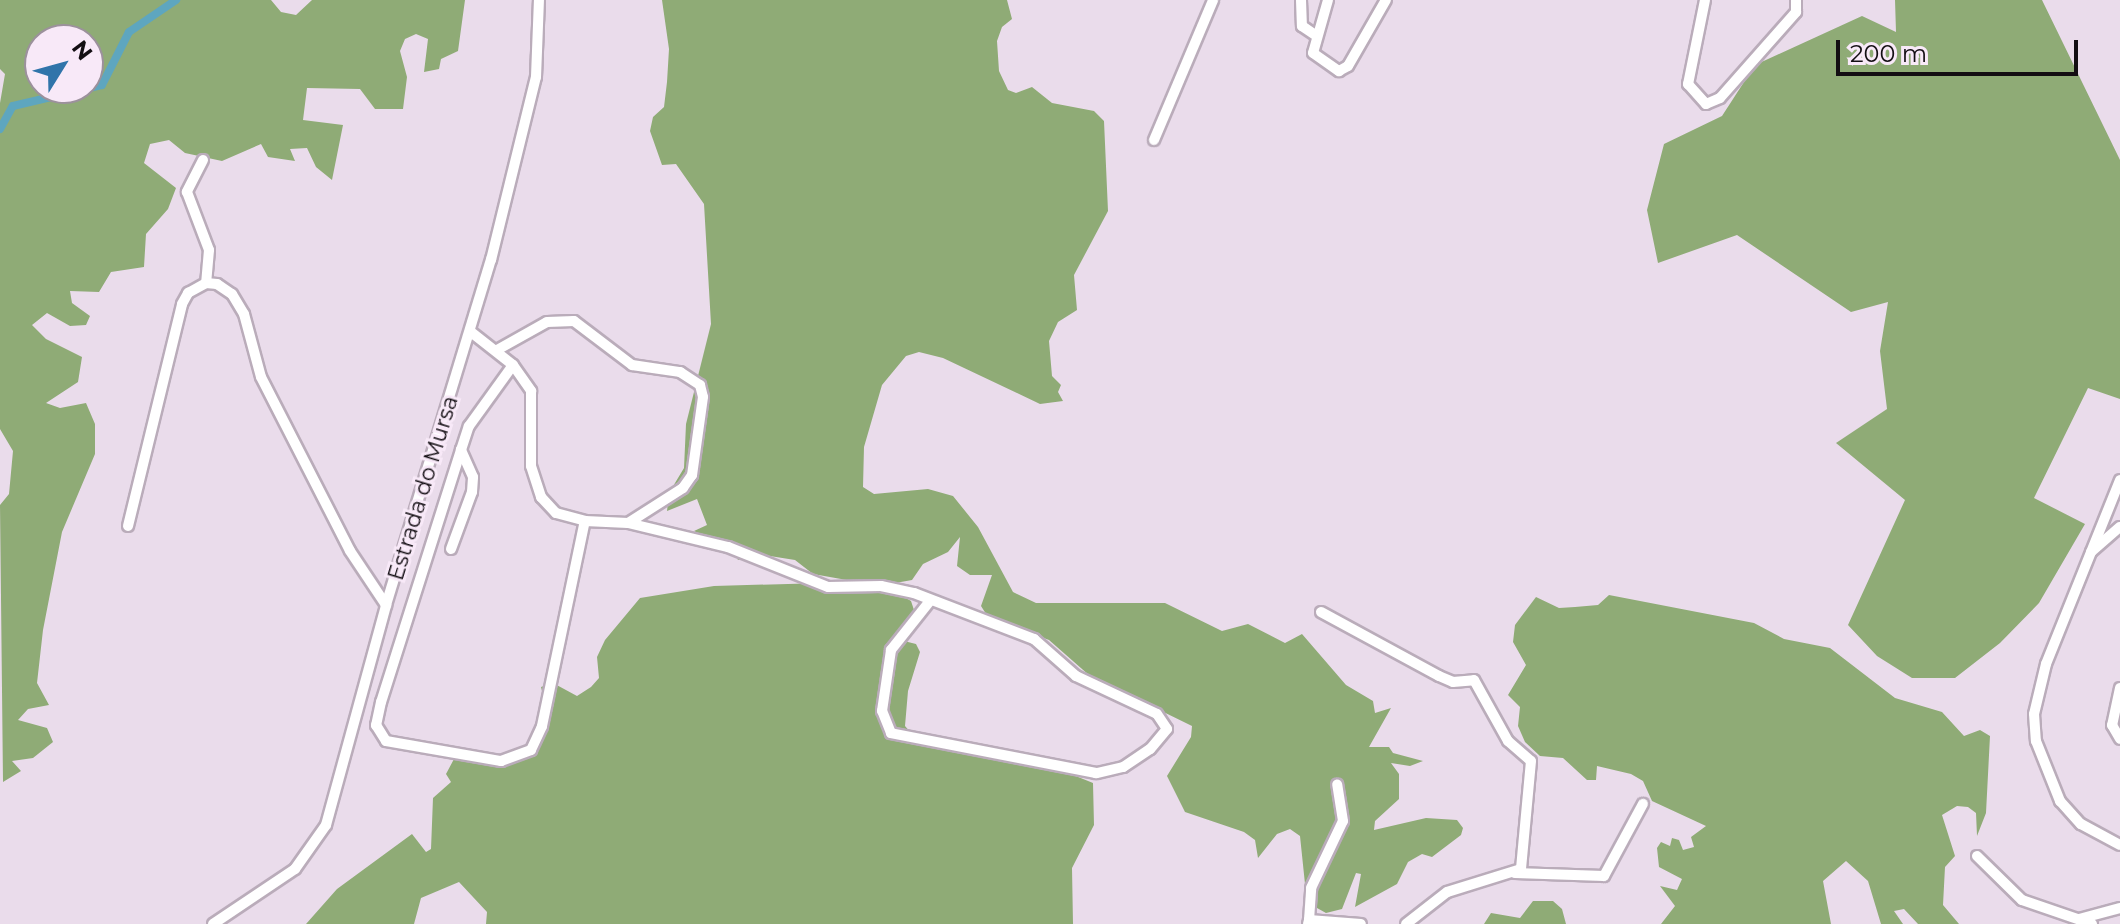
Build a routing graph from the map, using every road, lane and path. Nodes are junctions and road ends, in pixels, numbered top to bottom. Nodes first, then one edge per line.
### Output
1 (539, 0) edge
2 (1213, 0) edge
3 (1301, 0) edge
4 (1328, 0) edge
5 (1386, 0) edge
6 (1705, 0) edge
7 (1796, 0) edge
8 (1317, 36) junction
9 (1154, 140) dead end
10 (203, 160) dead end
11 (206, 283) junction
12 (471, 332) junction
13 (497, 350) junction
14 (513, 365) junction
15 (461, 450) junction
16 (2120, 480) edge
17 (585, 521) junction
18 (628, 523) junction
19 (128, 526) dead end
20 (2120, 527) edge
21 (451, 549) dead end
22 (2090, 553) junction
23 (929, 602) junction
24 (386, 605) junction
25 (1321, 612) dead end
26 (2120, 688) edge
27 (2120, 739) edge
28 (1337, 784) dead end
29 (1643, 804) dead end
30 (2120, 845) edge
31 (1977, 856) dead end
32 (1515, 873) junction
33 (2120, 908) edge
34 (2079, 919) junction
35 (1309, 922) edge
36 (213, 924) edge
37 (1361, 924) edge
38 (1406, 924) edge
39 (2092, 924) edge

1 - 12 street, Estrada do Mursa
2 - 9 street
3 - 8 street
4 - 8 street
5 - 8 street
6 - 7 street
10 - 11 street
11 - 19 street
11 - 24 street
12 - 13 street
12 - 24 street, Estrada do Mursa
13 - 14 street
13 - 18 street
14 - 15 street
14 - 17 street
15 - 17 street
15 - 21 street
16 - 22 street
17 - 18 street
18 - 23 street
20 - 22 street
22 - 30 street
23 - 23 street
24 - 36 street, Estrada do Mursa
25 - 32 street
26 - 27 street
28 - 35 street
29 - 32 street
31 - 34 street
32 - 38 street
33 - 34 street
34 - 39 street
35 - 37 street

